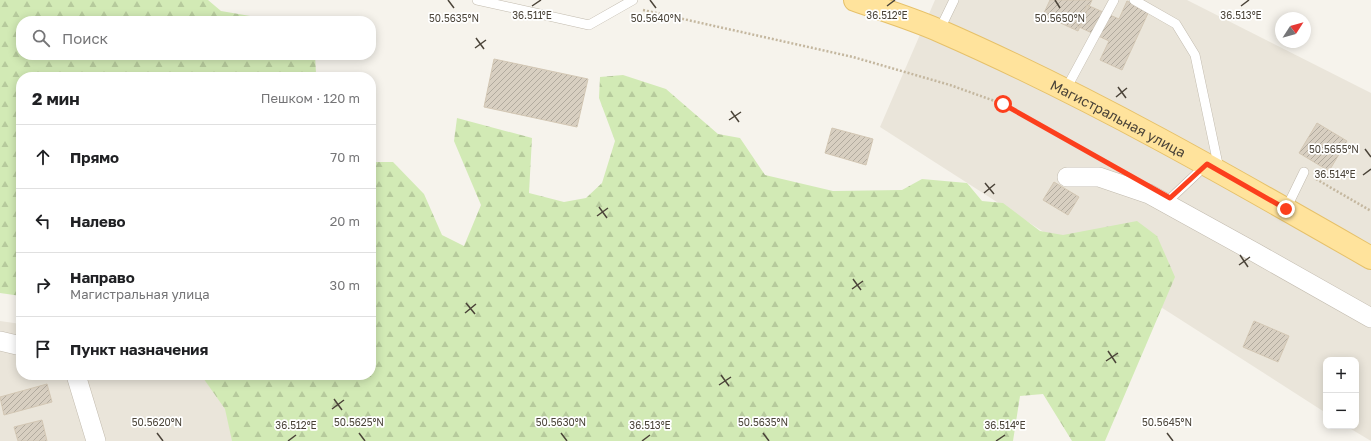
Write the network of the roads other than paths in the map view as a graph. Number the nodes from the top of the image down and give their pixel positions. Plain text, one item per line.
1 (477, 0) edge
2 (633, 0) edge
3 (855, 0) edge
4 (954, 0) edge
5 (1114, 0) edge
6 (1134, 0) edge
7 (939, 30) junction
8 (1066, 89) junction
9 (1213, 168) junction
10 (1304, 172) road end
11 (1067, 177) dead end
12 (1166, 204) junction
13 (1286, 209) junction
14 (1371, 258) edge
15 (1371, 318) edge
16 (0, 341) edge
17 (16, 345) edge
18 (78, 380) edge
19 (96, 441) edge

1 - 2 lane
3 - 7 main road, Магистральная улица
4 - 7 lane
5 - 8 lane
6 - 9 lane
7 - 8 main road, Магистральная улица
8 - 9 main road, Магистральная улица
9 - 12 lane
9 - 13 main road, Магистральная улица
10 - 13 lane
11 - 12 street
12 - 15 street
13 - 14 main road, Магистральная улица
16 - 17 street
18 - 19 street

